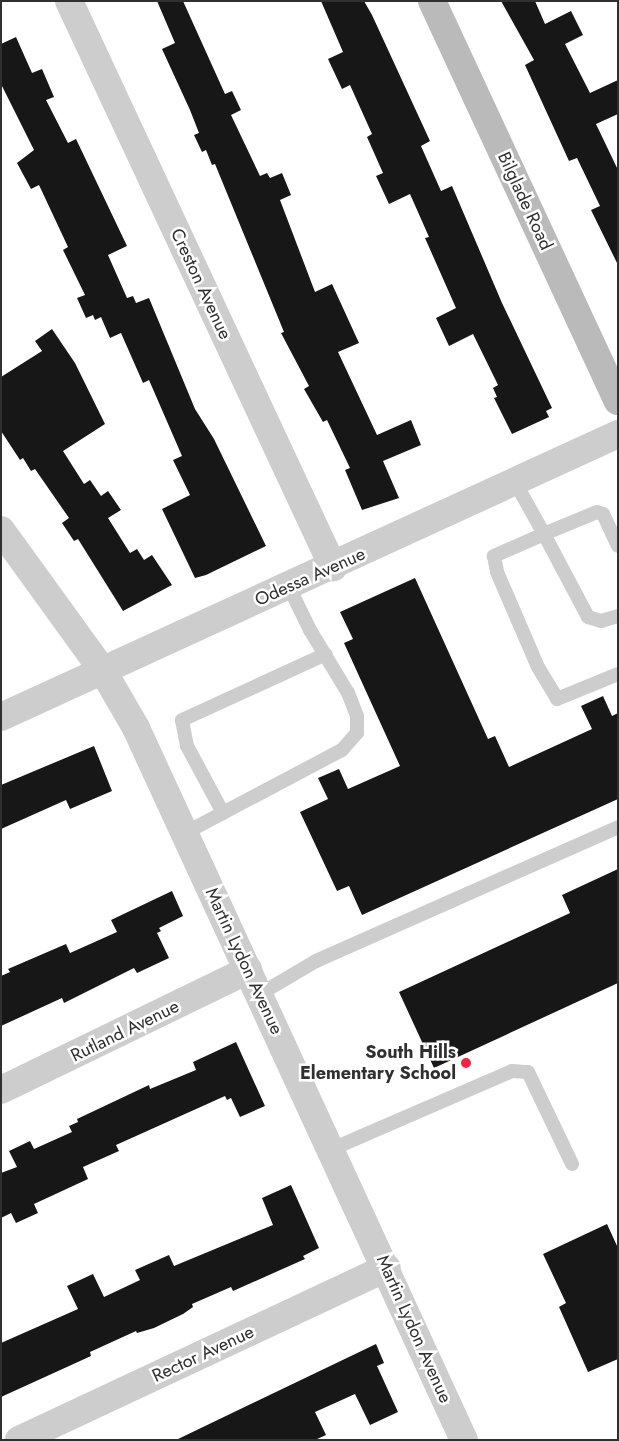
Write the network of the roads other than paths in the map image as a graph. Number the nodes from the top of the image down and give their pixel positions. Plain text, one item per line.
1 (70, 1) edge
2 (432, 1) edge
3 (618, 401) edge
4 (618, 434) edge
5 (515, 482) junction
6 (1, 530) edge
7 (544, 534) junction
8 (618, 546) edge
9 (333, 567) junction
10 (289, 587) junction
11 (618, 616) edge
12 (326, 654) junction
13 (103, 671) junction
14 (618, 674) edge
15 (1, 717) edge
16 (223, 812) junction
17 (618, 827) edge
18 (185, 833) junction
19 (254, 982) junction
20 (1, 1090) edge
21 (332, 1149) junction
22 (572, 1164) dead end
23 (387, 1268) junction
24 (19, 1440) edge
25 (464, 1440) edge

1 - 9 street, Creston Avenue
2 - 3 street, Bilglade Road
4 - 5 street, Odessa Avenue
5 - 7 lane
5 - 9 street, Odessa Avenue
6 - 13 street, Martin Lydon Avenue
7 - 8 lane
7 - 11 lane
7 - 14 lane
9 - 10 street, Odessa Avenue
10 - 12 lane
10 - 13 street, Odessa Avenue
12 - 16 lane
12 - 16 lane
13 - 15 street, Odessa Avenue
13 - 18 street, Martin Lydon Avenue
16 - 18 lane
17 - 19 lane
18 - 19 street, Martin Lydon Avenue
19 - 20 street, Rutland Avenue
19 - 21 street, Martin Lydon Avenue
21 - 22 lane
21 - 23 street, Martin Lydon Avenue
23 - 24 street, Rector Avenue
23 - 25 street, Martin Lydon Avenue

